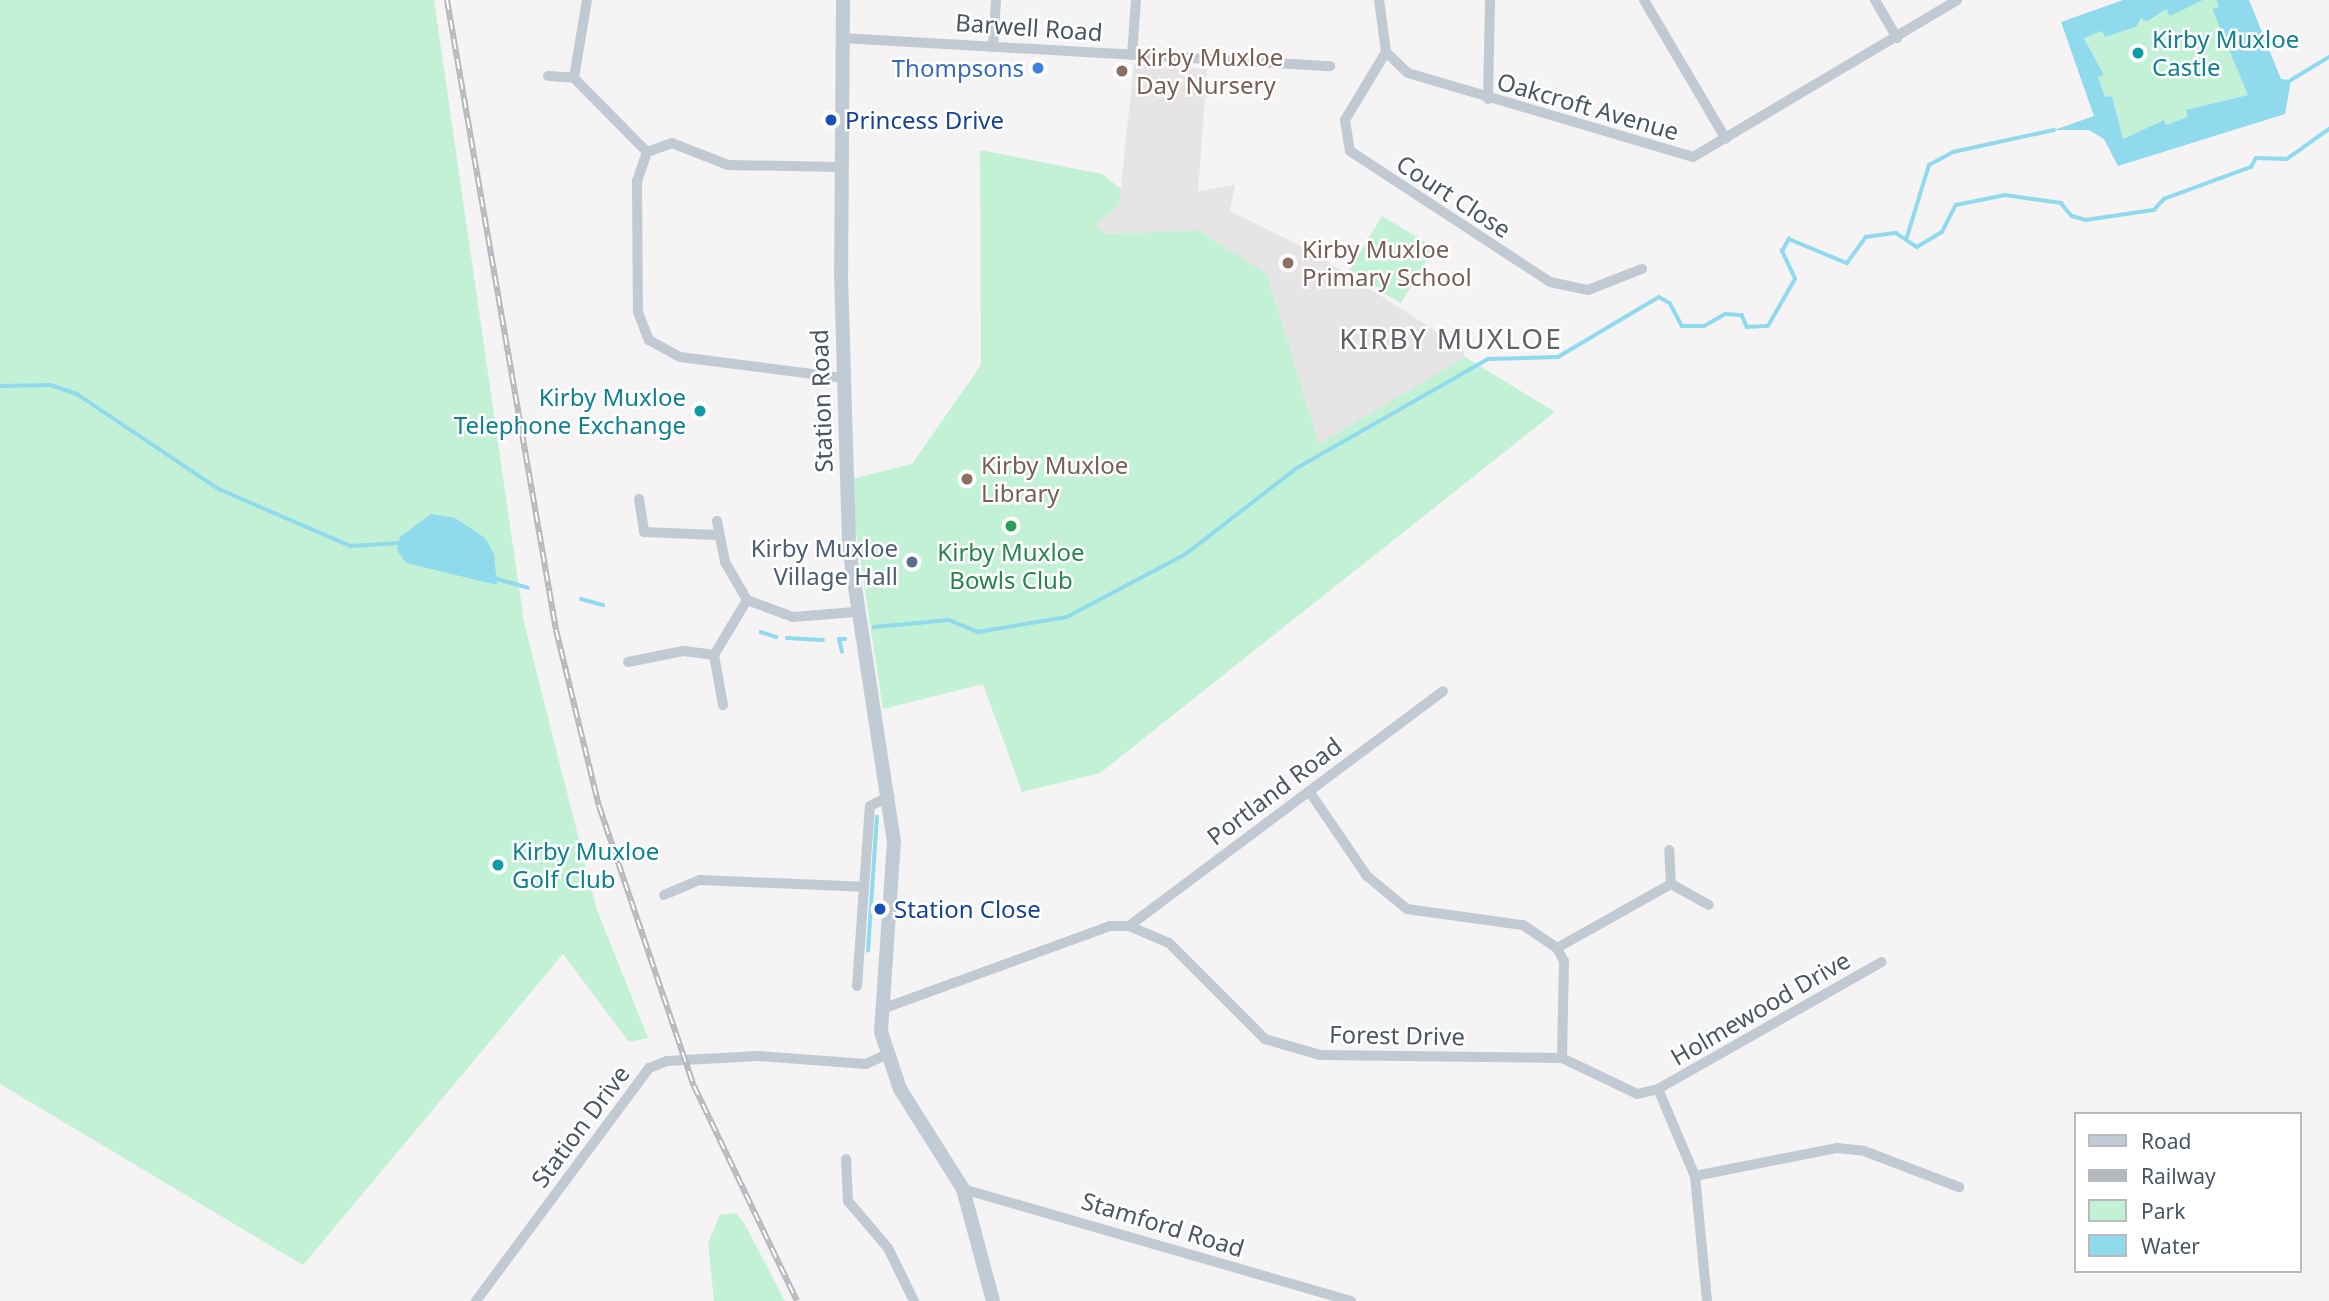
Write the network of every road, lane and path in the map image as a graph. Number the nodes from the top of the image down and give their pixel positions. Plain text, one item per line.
1 (587, 0) edge
2 (843, 0) edge
3 (996, 0) edge
4 (1136, 0) edge
5 (1379, 0) edge
6 (1490, 0) edge
7 (1644, 0) edge
8 (1875, 0) edge
9 (1957, 0) edge
10 (842, 38) junction
11 (1897, 38) junction
12 (993, 47) junction
13 (1386, 52) junction
14 (1132, 55) junction
15 (1330, 66) dead end
16 (548, 76) dead end
17 (574, 78) junction
18 (1488, 99) junction
19 (1726, 139) junction
20 (647, 152) junction
21 (841, 167) junction
22 (1642, 269) dead end
23 (843, 378) junction
24 (639, 499) dead end
25 (717, 521) dead end
26 (717, 536) junction
27 (747, 600) junction
28 (855, 612) junction
29 (714, 656) junction
30 (628, 662) dead end
31 (1443, 691) dead end
32 (723, 705) dead end
33 (1309, 791) junction
34 (890, 796) junction
35 (1669, 850) dead end
36 (1671, 884) junction
37 (864, 887) junction
38 (664, 895) dead end
39 (1709, 905) dead end
40 (1129, 926) junction
41 (1557, 948) junction
42 (1882, 962) dead end
43 (857, 986) dead end
44 (882, 1009) junction
45 (885, 1055) junction
46 (1562, 1058) junction
47 (1658, 1089) junction
48 (846, 1159) dead end
49 (1695, 1176) junction
50 (1959, 1187) dead end
51 (963, 1189) junction
52 (476, 1301) edge
53 (914, 1301) edge
54 (993, 1301) edge
55 (1351, 1301) edge
56 (1707, 1301) edge

1 - 17 street
2 - 10 street, Station Road
3 - 12 street
4 - 14 street
5 - 13 street
6 - 18 street
7 - 19 street
8 - 11 street
9 - 11 street, Oakcroft Avenue
10 - 12 street, Barwell Road
10 - 21 street, Station Road
11 - 19 street, Oakcroft Avenue
12 - 14 street, Barwell Road
13 - 18 street, Oakcroft Avenue
13 - 22 street, Court Close
14 - 15 street, Barwell Road
16 - 17 street
17 - 20 street
18 - 19 street, Oakcroft Avenue
20 - 21 street
20 - 23 street
21 - 23 street, Station Road
23 - 28 street, Station Road
24 - 26 street
25 - 26 street
26 - 27 street
27 - 28 street
27 - 29 street
28 - 34 street, Station Road
29 - 30 street
29 - 32 street
31 - 33 street, Portland Road
33 - 40 street, Portland Road
33 - 41 street
34 - 37 street
34 - 44 street, Station Road
35 - 36 street
36 - 39 street
36 - 41 street
37 - 38 street
37 - 43 street
40 - 44 street
40 - 46 street, Forest Drive
41 - 46 street
42 - 47 street, Holmewood Drive
44 - 45 street, Station Road
45 - 51 street, Station Road
45 - 52 street, Station Drive
46 - 47 street, Forest Drive
47 - 49 street
48 - 53 street
49 - 50 street
49 - 56 street
51 - 54 street, Station Road
51 - 55 street, Stamford Road

